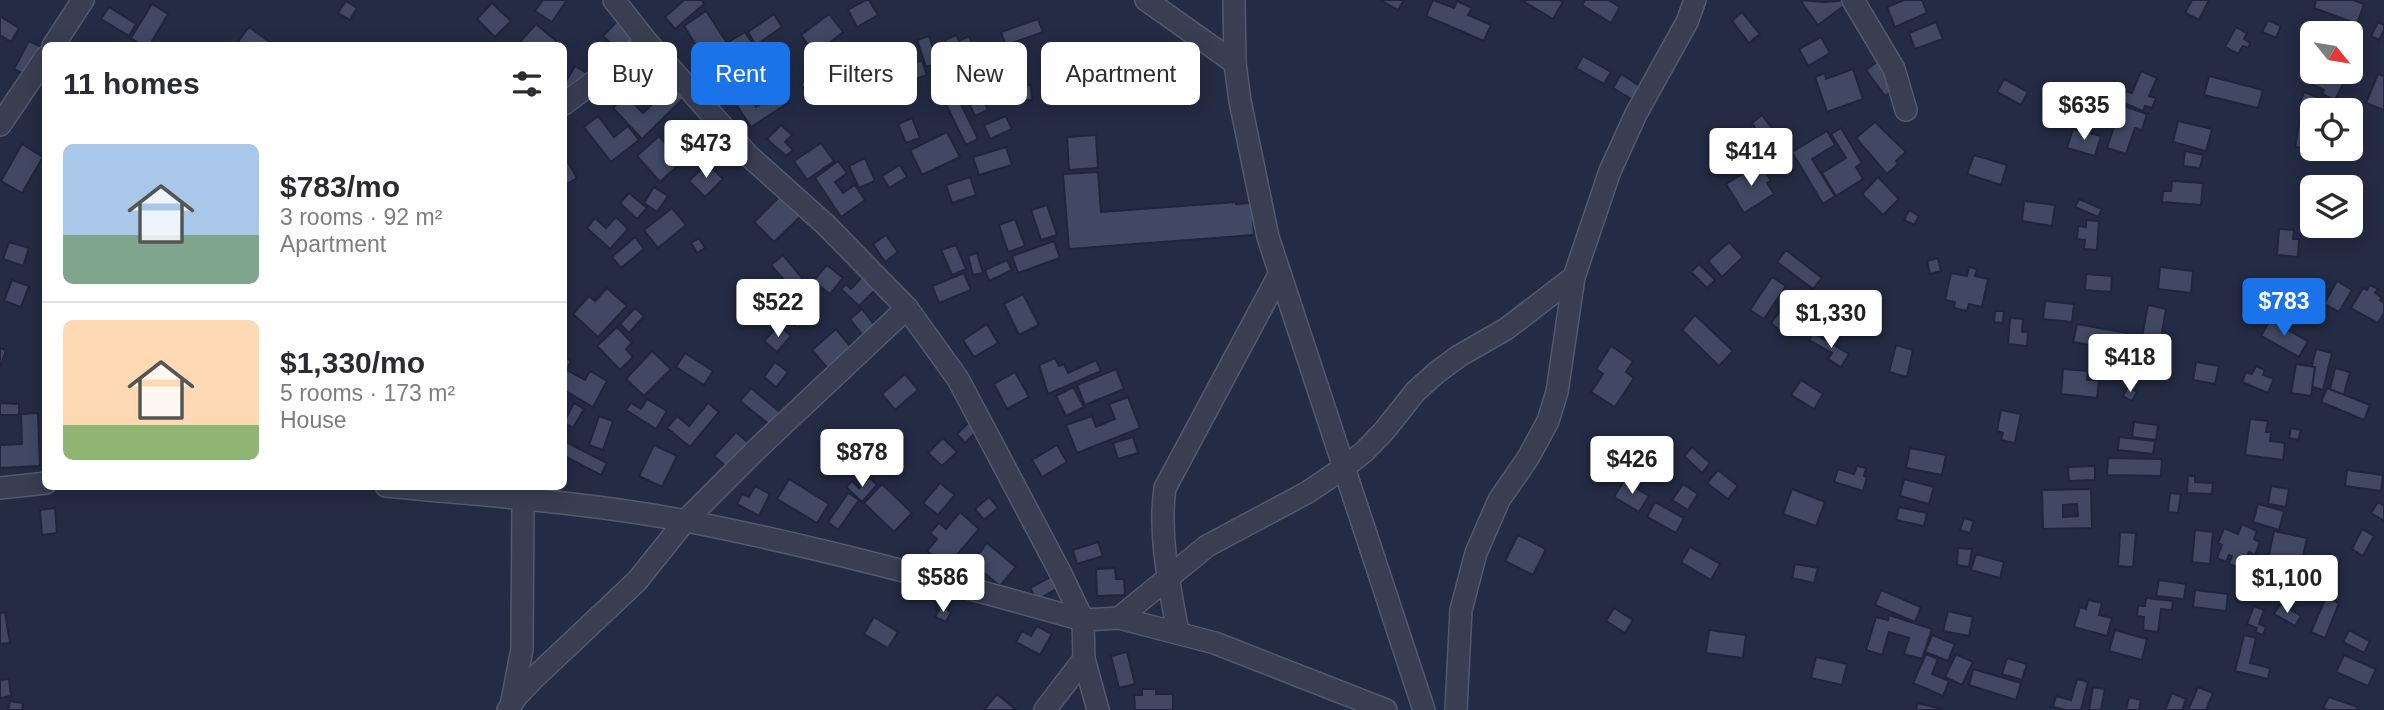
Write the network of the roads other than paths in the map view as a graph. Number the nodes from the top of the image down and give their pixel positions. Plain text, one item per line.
1 (83, 0) edge
2 (614, 0) edge
3 (1146, 0) edge
4 (1234, 0) edge
5 (1695, 0) edge
6 (1853, 0) edge
7 (56, 42) edge
8 (647, 42) edge
9 (42, 63) edge
10 (1235, 64) junction
11 (677, 76) edge
12 (588, 86) edge
13 (567, 102) edge
14 (1906, 110) dead end
15 (0, 125) edge
16 (1279, 275) junction
17 (1574, 277) junction
18 (907, 308) junction
19 (1345, 467) junction
20 (42, 483) edge
21 (0, 488) edge
22 (425, 490) edge
23 (523, 500) junction
24 (685, 521) junction
25 (1168, 578) junction
26 (1119, 618) junction
27 (1083, 620) junction
28 (1178, 633) junction
29 (1084, 659) junction
30 (510, 706) edge
31 (1045, 710) edge
32 (1098, 710) edge
33 (1386, 710) edge
34 (1424, 710) edge
35 (1456, 710) edge

1 - 7 street
2 - 8 street
3 - 10 street
4 - 10 street
5 - 17 street
6 - 14 street
9 - 15 street
10 - 16 street
11 - 18 street
12 - 13 street
16 - 19 street
16 - 25 street
17 - 19 street
17 - 35 street
18 - 24 street
18 - 27 street
19 - 25 street
19 - 34 street
20 - 21 street
22 - 23 street
23 - 24 street
23 - 30 street
24 - 27 street
24 - 30 street
25 - 26 street
25 - 28 street
26 - 27 street
26 - 28 street
27 - 29 street
28 - 33 street
29 - 31 street
29 - 32 street

